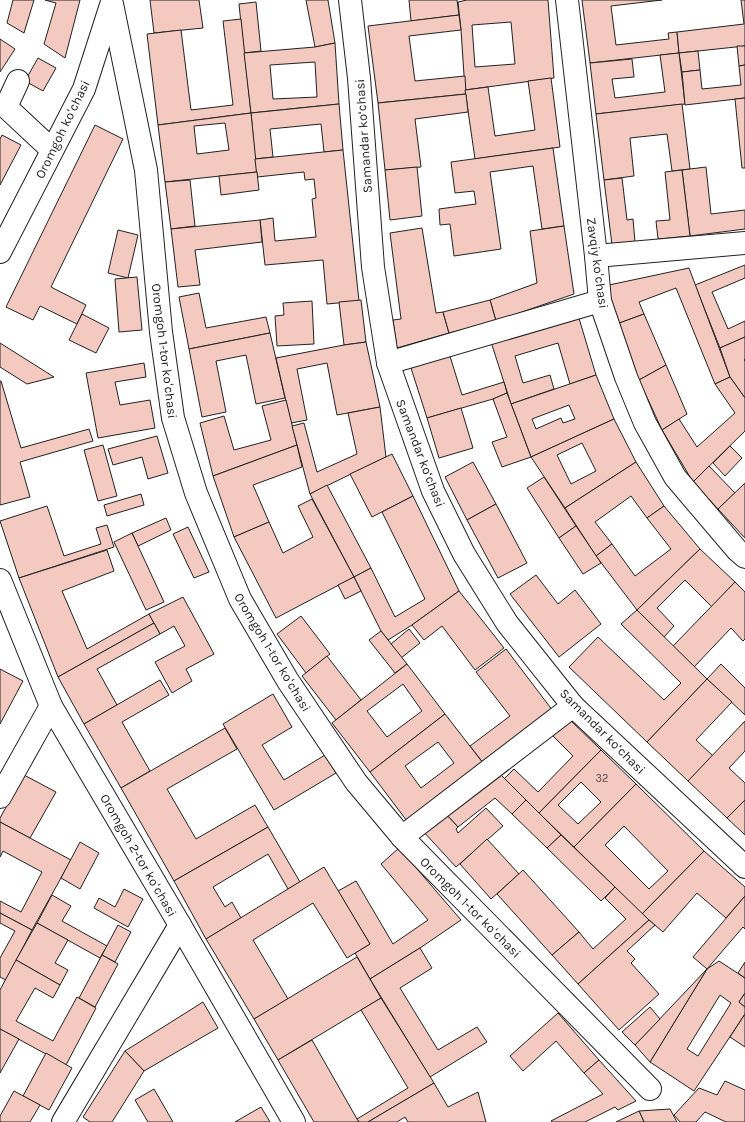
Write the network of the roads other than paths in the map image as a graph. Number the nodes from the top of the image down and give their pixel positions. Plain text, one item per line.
1 (350, 0) edge
2 (567, 0) edge
3 (112, 2) edge
4 (18, 81) dead end
5 (52, 150) junction
6 (745, 243) edge
7 (0, 252) edge
8 (596, 256) junction
9 (600, 301) junction
10 (388, 363) junction
11 (745, 557) edge
12 (0, 580) edge
13 (51, 706) junction
14 (573, 706) junction
15 (0, 797) edge
16 (402, 837) junction
17 (745, 867) edge
18 (180, 925) junction
19 (650, 1089) dead end
20 (63, 1122) edge
21 (294, 1122) edge

1 - 10 street, Samandar ko‘chasi
2 - 8 street, Zavqiy koʻchasi
3 - 5 street, Oromgoh koʻchasi
3 - 16 street, Oromgoh 1-tor koʻchasi
4 - 5 street
5 - 7 street, Oromgoh koʻchasi
6 - 8 street
8 - 9 street, Zavqiy koʻchasi
9 - 10 street
9 - 11 street, Zavqiy koʻchasi
10 - 14 street, Samandar ko‘chasi
12 - 13 street, Oromgoh 2-tor koʻchasi
13 - 15 street
13 - 18 street, Oromgoh 2-tor koʻchasi
14 - 16 street
14 - 17 street, Samandar ko‘chasi
16 - 19 street, Oromgoh 1-tor koʻchasi
18 - 20 street
18 - 21 street, Oromgoh 2-tor koʻchasi

